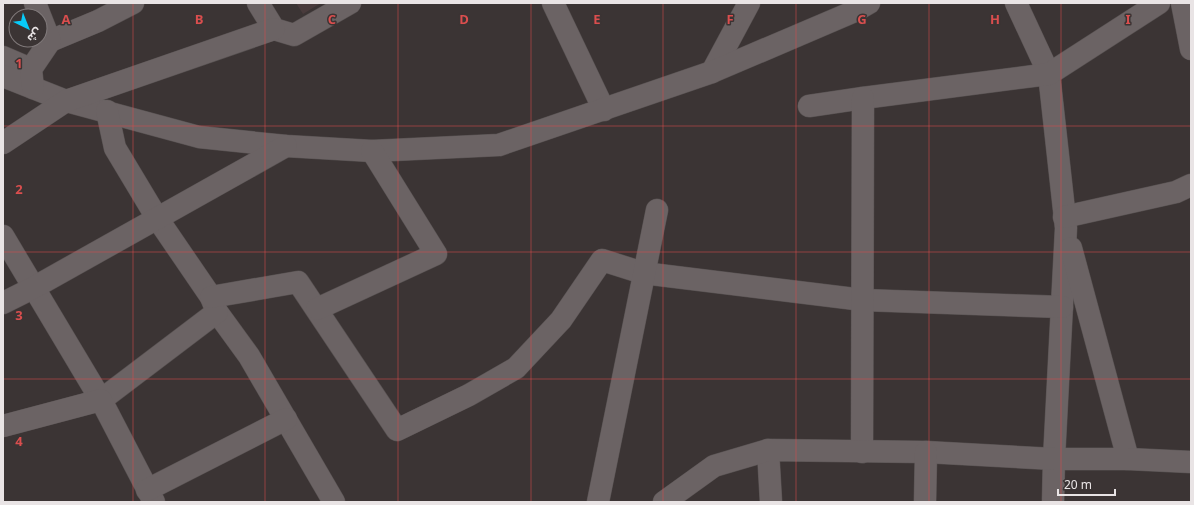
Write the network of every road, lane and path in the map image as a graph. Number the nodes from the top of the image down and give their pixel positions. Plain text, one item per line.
1 (35, 3) edge
2 (133, 3) edge
3 (258, 3) edge
4 (350, 3) edge
5 (553, 3) edge
6 (749, 3) edge
7 (868, 3) edge
8 (1016, 3) edge
9 (1159, 3) edge
10 (1182, 3) edge
11 (274, 30) junction
12 (50, 41) junction
13 (1191, 49) edge
14 (3, 57) edge
15 (712, 72) junction
16 (1049, 74) junction
17 (3, 76) edge
18 (32, 78) junction
19 (862, 98) junction
20 (66, 101) junction
21 (809, 106) dead end
22 (604, 110) junction
23 (107, 111) junction
24 (3, 143) edge
25 (286, 146) junction
26 (372, 152) junction
27 (1191, 186) edge
28 (656, 210) dead end
29 (157, 218) junction
30 (1065, 222) junction
31 (3, 236) edge
32 (643, 273) junction
33 (33, 288) junction
34 (863, 300) junction
35 (3, 303) edge
36 (214, 304) junction
37 (1062, 307) junction
38 (317, 310) junction
39 (101, 400) junction
40 (286, 418) junction
41 (3, 426) edge
42 (768, 450) junction
43 (862, 452) junction
44 (926, 452) junction
45 (1054, 459) junction
46 (1128, 459) junction
47 (1191, 462) edge
48 (151, 496) edge
49 (334, 502) edge
50 (598, 502) edge
51 (664, 502) edge
52 (771, 502) edge
53 (924, 502) edge
54 (1053, 502) edge

1 - 12 street
2 - 12 street
3 - 11 street
4 - 11 street
5 - 22 street
6 - 15 street
7 - 15 street
8 - 16 street
9 - 16 street
10 - 13 street
11 - 20 street
12 - 18 street
14 - 18 street
15 - 22 street
16 - 19 street
16 - 30 street
17 - 18 street
18 - 20 street
19 - 21 street
19 - 34 street
20 - 23 street
20 - 24 street
22 - 26 street
23 - 25 street
23 - 29 street
25 - 26 street
25 - 29 street
26 - 38 street
27 - 30 street
28 - 32 street
29 - 33 street
29 - 36 street
30 - 37 street
30 - 46 street
31 - 33 street
32 - 34 street
32 - 38 street
32 - 50 street
33 - 35 street
33 - 39 street
34 - 37 street
34 - 43 street
36 - 38 street
36 - 39 street
36 - 40 street
37 - 45 street
39 - 41 street
39 - 48 street
40 - 48 street
40 - 49 street
42 - 43 street
42 - 51 street
42 - 52 street
43 - 44 street
44 - 45 street
44 - 53 street
45 - 46 street
45 - 54 street
46 - 47 street

